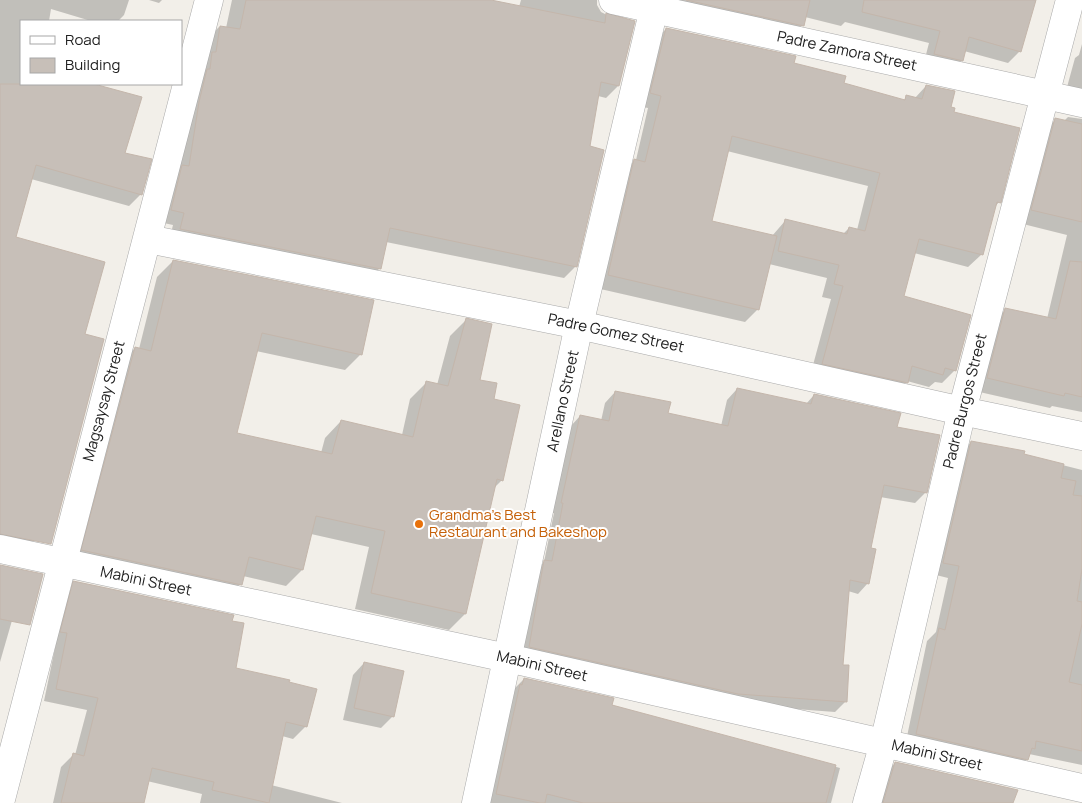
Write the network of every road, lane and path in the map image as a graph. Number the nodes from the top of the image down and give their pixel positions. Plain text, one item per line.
1 (209, 0) edge
2 (612, 0) edge
3 (1070, 0) edge
4 (655, 5) edge
5 (1045, 94) junction
6 (1082, 103) edge
7 (148, 239) junction
8 (579, 325) junction
9 (962, 411) junction
10 (1082, 436) edge
11 (0, 549) edge
12 (61, 563) junction
13 (507, 658) junction
14 (884, 743) junction
15 (1082, 788) edge
16 (0, 803) edge
17 (476, 803) edge
18 (867, 803) edge

1 - 7 street, Magsaysay Street
2 - 4 street, Padre Zamora Street
3 - 5 street, Padre Burgos Street
4 - 5 street, Padre Zamora Street
4 - 8 street, Arellano Street
5 - 6 street, Padre Zamora Street
5 - 9 street, Padre Burgos Street
7 - 8 street, Padre Gomez Street
7 - 12 street, Magsaysay Street
8 - 9 street, Padre Gomez Street
8 - 13 street, Arellano Street
9 - 10 street, Padre Gomez Street
9 - 14 street, Padre Burgos Street
11 - 12 street, Mabini Street
12 - 13 street, Mabini Street
12 - 16 street, Magsaysay Street
13 - 14 street, Mabini Street
13 - 17 street, Arellano Street
14 - 15 street, Mabini Street
14 - 18 street, Padre Burgos Street

